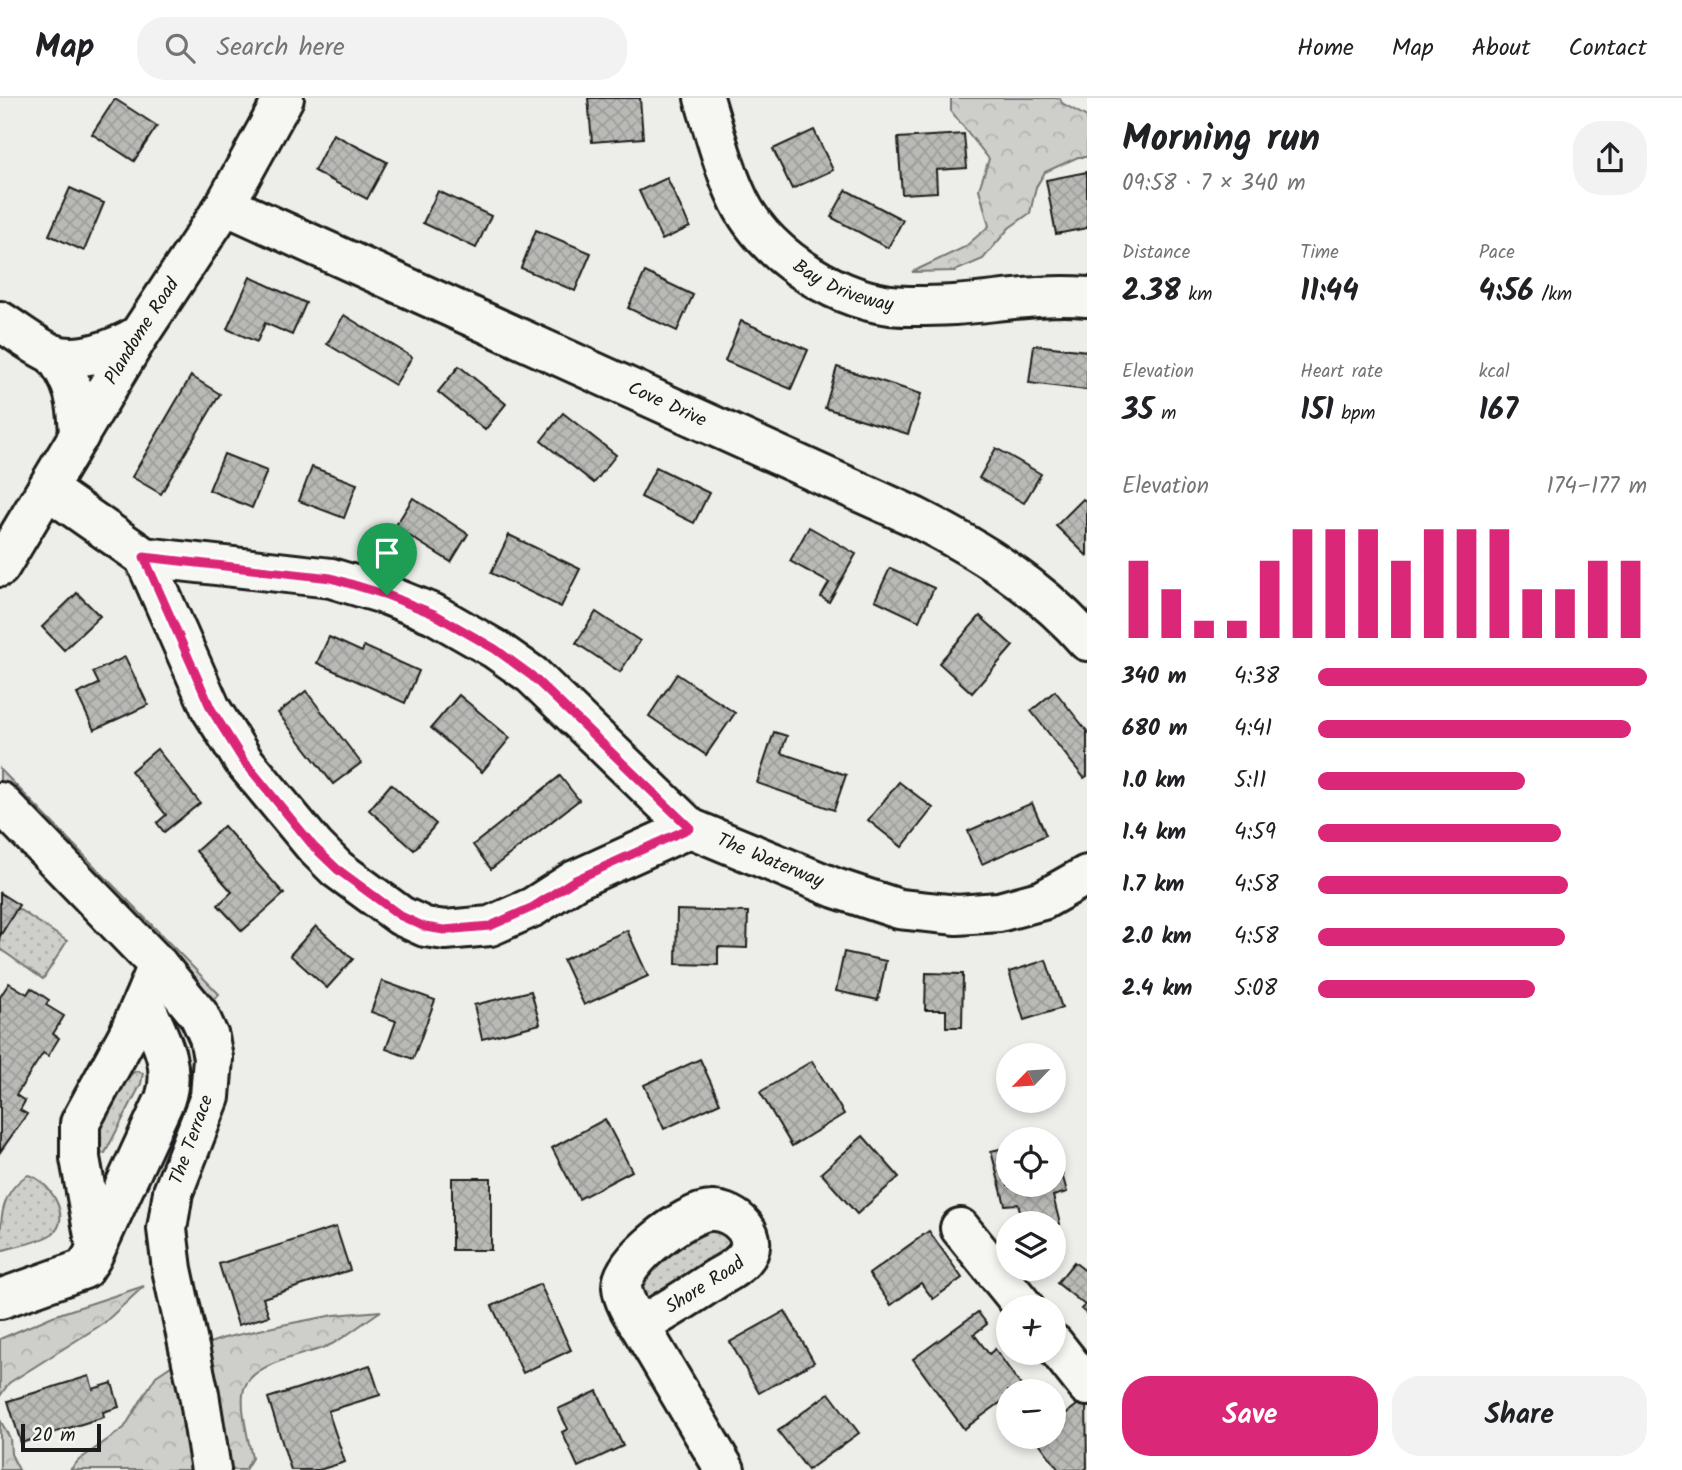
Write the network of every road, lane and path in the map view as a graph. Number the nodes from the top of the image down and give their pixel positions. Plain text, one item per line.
1 (284, 98) edge
2 (704, 98) edge
3 (225, 205) junction
4 (1087, 296) edge
5 (0, 321) edge
6 (139, 335) junction
7 (53, 354) junction
8 (79, 436) junction
9 (47, 489) junction
10 (144, 557) junction
11 (0, 567) edge
12 (1087, 641) edge
13 (0, 802) edge
14 (690, 828) junction
15 (1087, 875) edge
16 (158, 965) junction
17 (143, 1001) junction
18 (960, 1228) dead end
19 (96, 1247) junction
20 (1014, 1295) edge
21 (0, 1299) edge
22 (640, 1326) dead end
23 (1066, 1359) edge
24 (1087, 1386) edge
25 (211, 1470) edge
26 (725, 1470) edge

1 - 3 street, Plandome Road
2 - 4 street, Bay Driveway
3 - 6 street, Plandome Road
3 - 12 street, Cove Drive
5 - 7 street
6 - 7 street
6 - 8 street, Plandome Road
7 - 8 street
8 - 9 street, Plandome Road
9 - 10 street, The Waterway
9 - 11 street, Plandome Road
10 - 14 street, The Waterway
10 - 14 street
13 - 16 street, The Terrace
14 - 15 street, The Waterway
16 - 17 street
16 - 25 street, The Terrace
17 - 19 street
17 - 19 street
18 - 20 street
19 - 21 street
22 - 26 street
23 - 24 street

